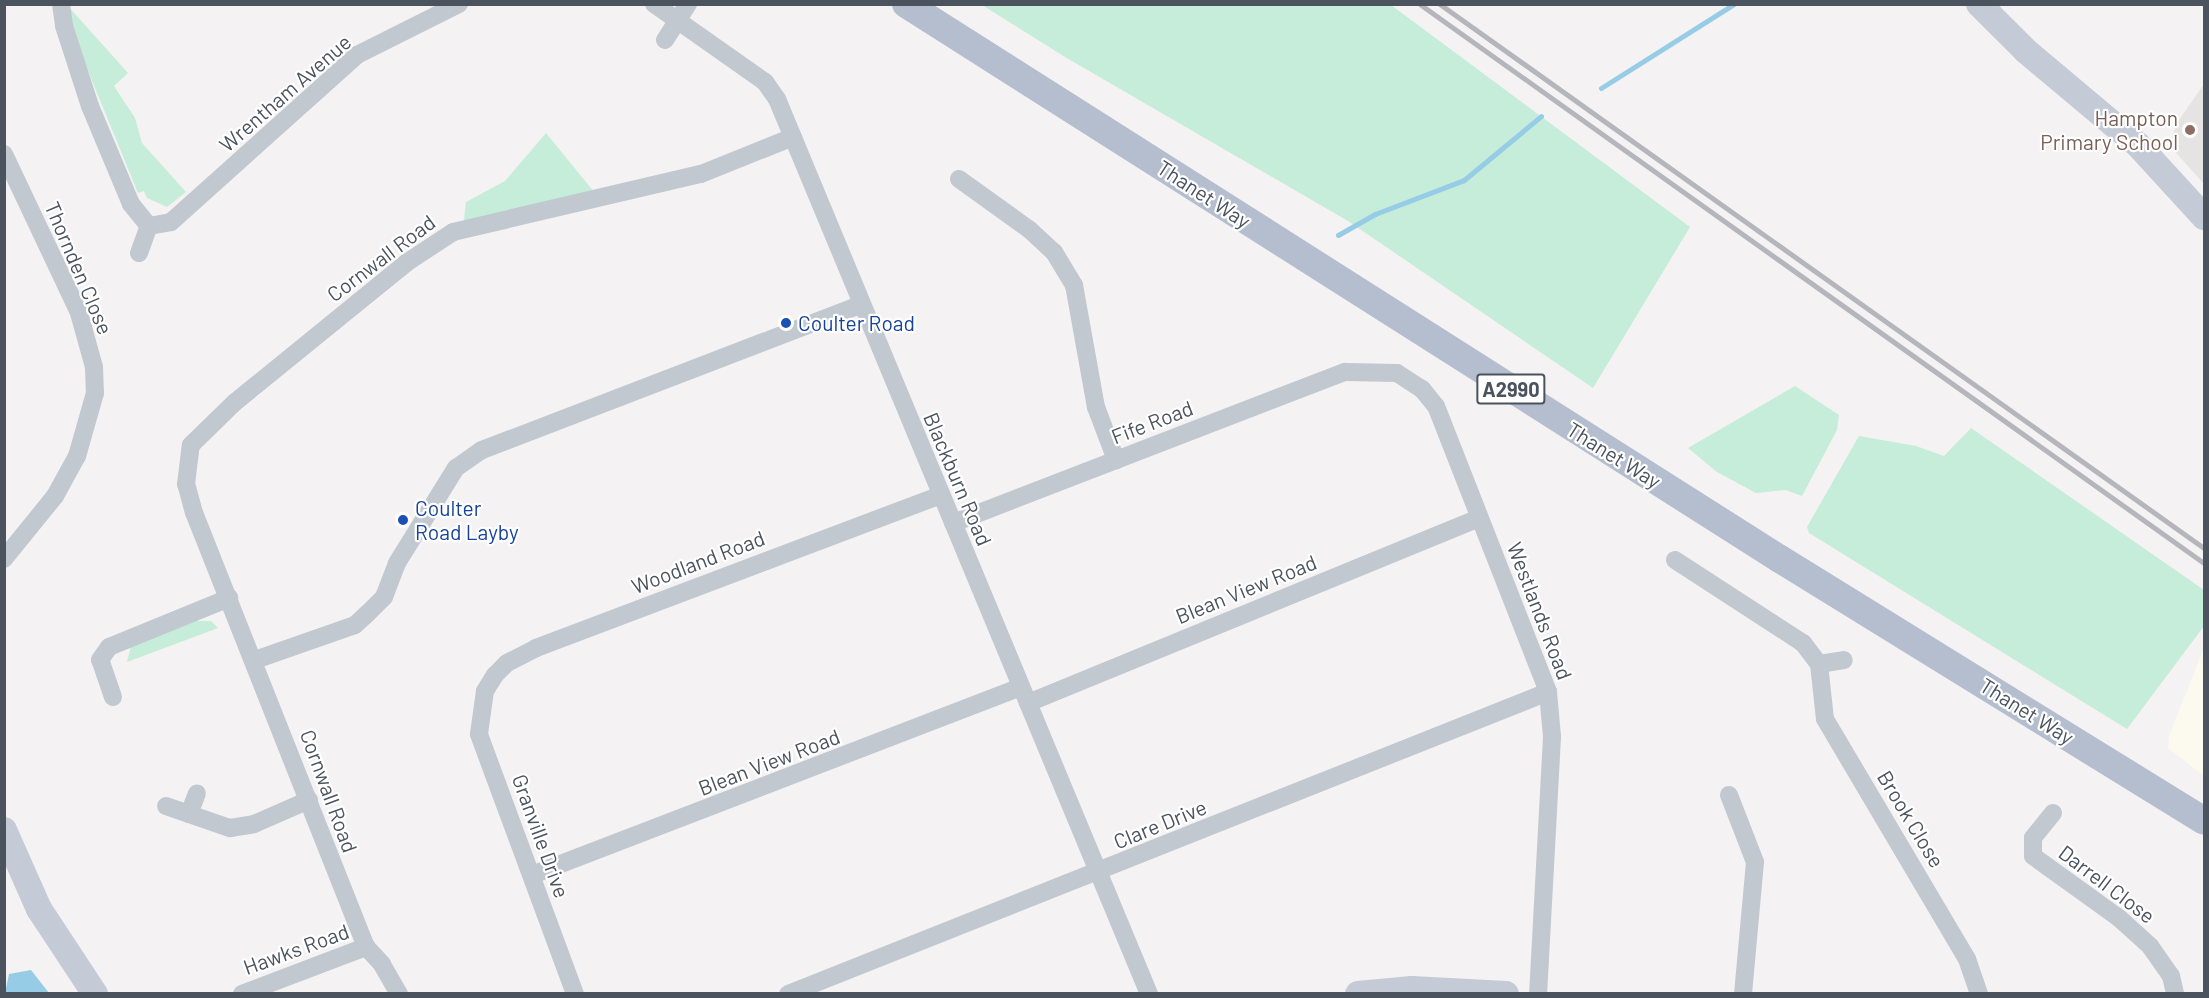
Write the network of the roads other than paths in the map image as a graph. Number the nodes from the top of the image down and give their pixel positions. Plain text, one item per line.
1 (61, 4) edge
2 (459, 4) edge
3 (654, 4) edge
4 (688, 4) edge
5 (906, 4) edge
6 (1979, 4) edge
7 (677, 21) junction
8 (665, 40) dead end
9 (793, 137) junction
10 (4, 154) edge
11 (965, 192) dead end
12 (2205, 217) edge
13 (149, 226) junction
14 (139, 253) dead end
15 (861, 305) junction
16 (1369, 370) joint
17 (1116, 460) junction
18 (940, 495) junction
19 (1480, 518) junction
20 (953, 523) junction
21 (1676, 557) dead end
22 (4, 559) edge
23 (229, 598) junction
24 (255, 660) junction
25 (1844, 660) dead end
26 (1819, 664) junction
27 (485, 691) joint
28 (1548, 692) junction
29 (1024, 695) junction
30 (113, 697) dead end
31 (197, 794) dead end
32 (1729, 795) dead end
33 (309, 800) junction
34 (166, 806) dead end
35 (2053, 813) dead end
36 (189, 814) junction
37 (2205, 821) edge
38 (4, 830) edge
39 (1098, 873) junction
40 (532, 875) junction
41 (366, 947) junction
42 (95, 993) edge
43 (242, 993) edge
44 (399, 993) edge
45 (575, 993) edge
46 (788, 993) edge
47 (1149, 993) edge
48 (1358, 993) edge
49 (1506, 993) edge
50 (1538, 993) edge
51 (1743, 993) edge
52 (1979, 993) edge
53 (2175, 993) edge

1 - 13 street
2 - 13 street, Wrentham Avenue
3 - 7 street, Blackburn Road
4 - 7 street
5 - 37 main road, Thanet Way / A2990
6 - 12 street
7 - 8 street
7 - 9 street, Blackburn Road
9 - 15 street, Blackburn Road
9 - 23 street, Cornwall Road
10 - 22 street, Thornden Close
11 - 17 street
13 - 14 street
15 - 18 street, Blackburn Road
15 - 24 street
16 - 17 street, Fife Road
16 - 19 street, Westlands Road
17 - 20 street, Fife Road
18 - 20 street, Blackburn Road
18 - 27 street, Woodland Road
19 - 28 street, Westlands Road
19 - 29 street, Blean View Road
20 - 29 street, Blackburn Road
21 - 26 street
23 - 24 street, Cornwall Road
23 - 30 street
24 - 33 street, Cornwall Road
25 - 26 street
26 - 52 street, Brook Close
27 - 40 street, Granville Drive
28 - 39 street, Clare Drive
28 - 50 street, Westlands Road
29 - 39 street, Blackburn Road
29 - 40 street, Blean View Road
31 - 36 street
32 - 51 street
33 - 36 street
33 - 41 street, Cornwall Road
34 - 36 street
35 - 53 street, Darrell Close
38 - 42 street
39 - 46 street, Clare Drive
39 - 47 street, Blackburn Road
40 - 45 street, Granville Drive
41 - 43 street, Hawks Road
41 - 44 street, Cornwall Road
48 - 49 street

